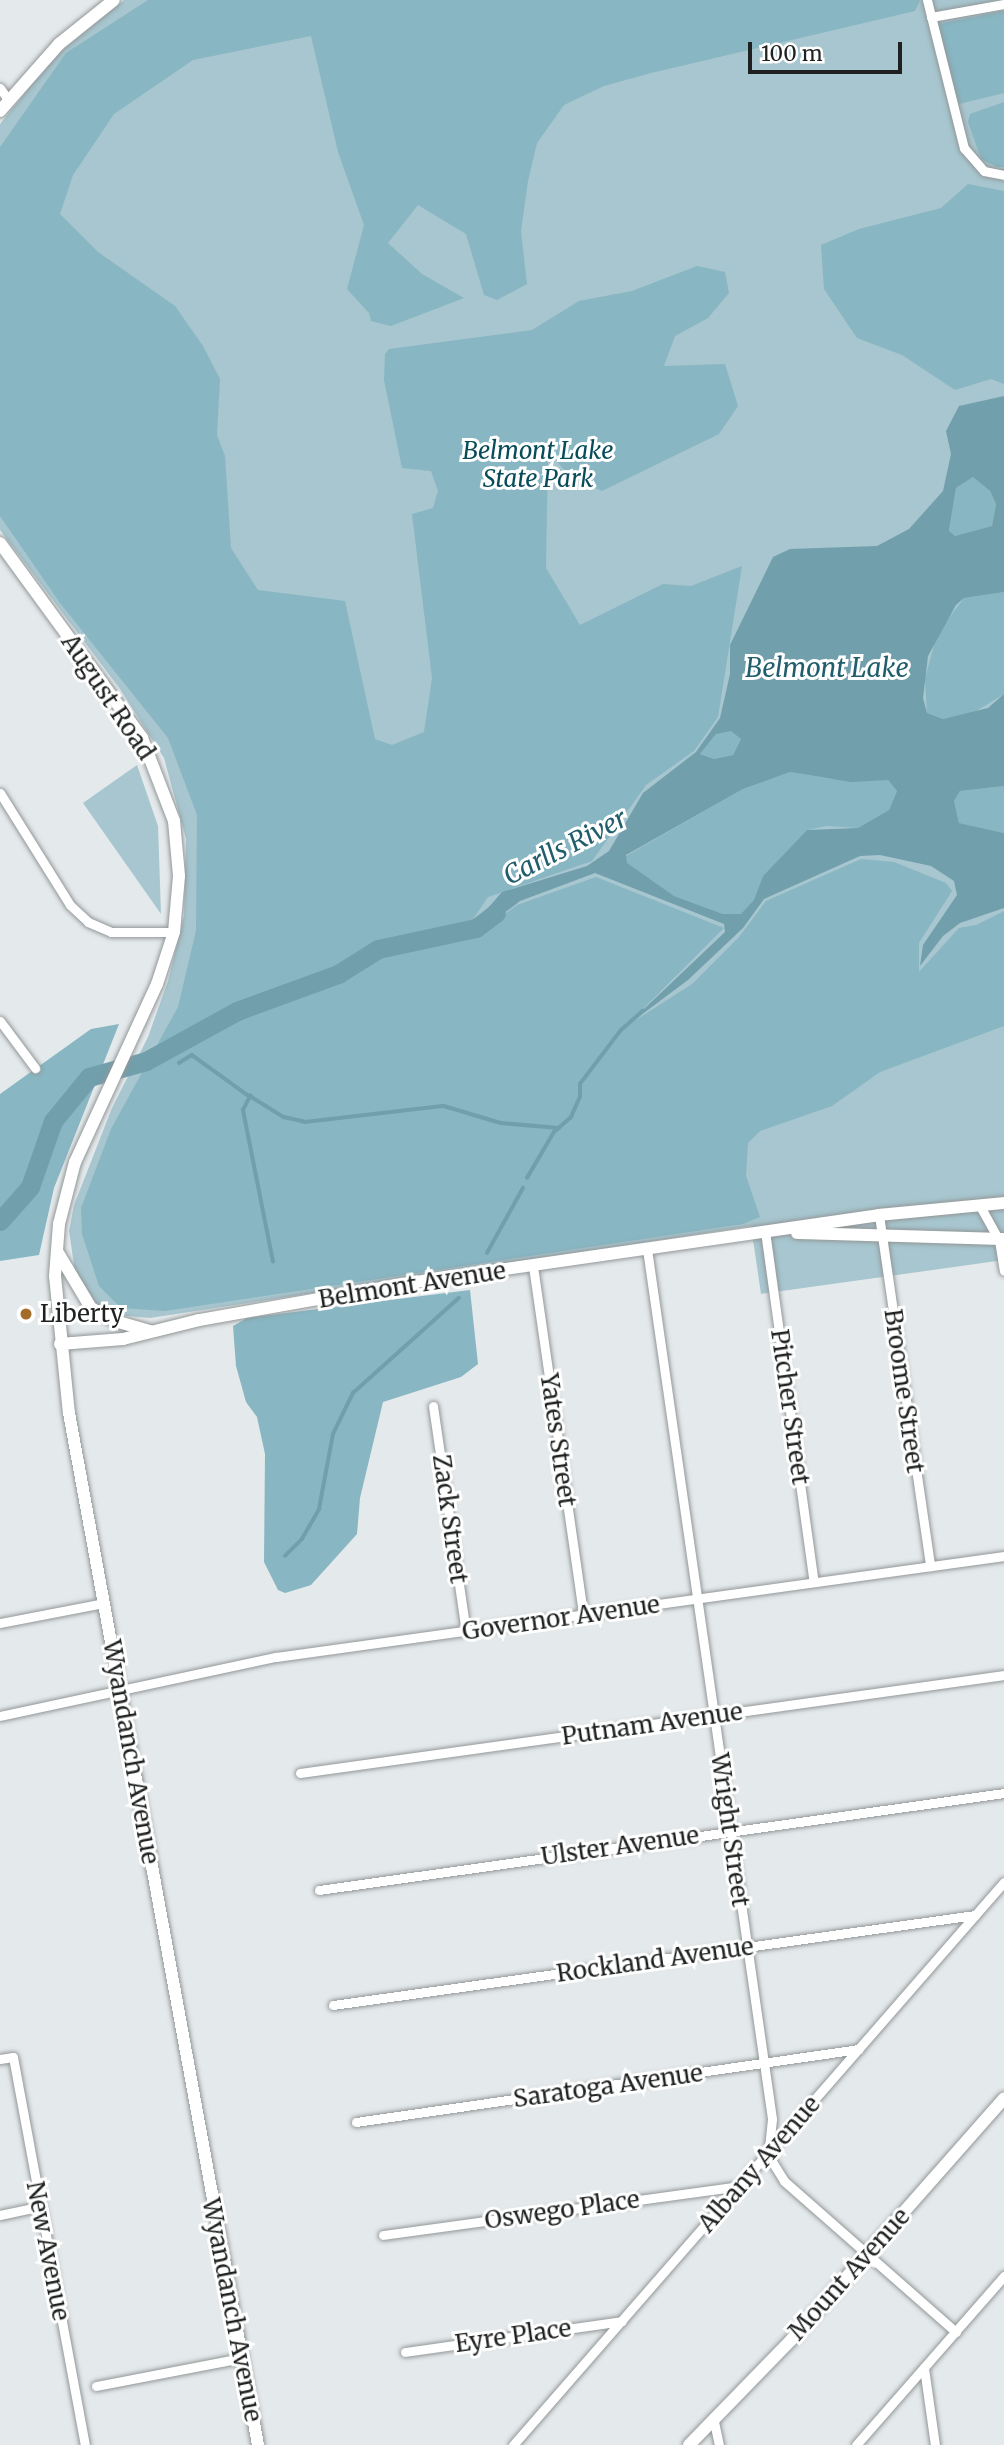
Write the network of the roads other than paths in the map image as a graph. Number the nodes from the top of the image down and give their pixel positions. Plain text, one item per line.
1 (114, 0) edge
2 (927, 0) edge
3 (1004, 5) edge
4 (931, 17) junction
5 (4, 93) edge
6 (0, 111) edge
7 (1004, 175) edge
8 (0, 543) edge
9 (0, 793) edge
10 (174, 932) junction
11 (0, 1021) edge
12 (120, 1066) joint
13 (35, 1068) dead end
14 (1004, 1203) edge
15 (980, 1206) junction
16 (879, 1215) junction
17 (765, 1231) junction
18 (882, 1236) junction
19 (1002, 1240) edge
20 (647, 1249) junction
21 (57, 1251) junction
22 (533, 1266) junction
23 (1004, 1271) edge
24 (155, 1332) junction
25 (60, 1344) junction
26 (433, 1406) dead end
27 (1004, 1556) edge
28 (930, 1566) junction
29 (814, 1583) junction
30 (698, 1599) junction
31 (104, 1602) junction
32 (583, 1614) junction
33 (0, 1623) edge
34 (466, 1631) junction
35 (1004, 1675) edge
36 (120, 1693) junction
37 (714, 1715) junction
38 (0, 1716) edge
39 (300, 1773) dead end
40 (1004, 1793) edge
41 (729, 1831) junction
42 (1004, 1882) edge
43 (319, 1890) dead end
44 (975, 1915) junction
45 (746, 1947) junction
46 (333, 2005) dead end
47 (859, 2049) junction
48 (0, 2059) edge
49 (762, 2064) junction
50 (1004, 2098) edge
51 (356, 2122) dead end
52 (768, 2155) junction
53 (740, 2186) junction
54 (39, 2207) junction
55 (0, 2215) edge
56 (383, 2235) dead end
57 (868, 2253) junction
58 (1004, 2276) edge
59 (622, 2321) junction
60 (956, 2332) junction
61 (405, 2352) dead end
62 (242, 2358) junction
63 (924, 2368) junction
64 (96, 2386) dead end
65 (713, 2417) junction
66 (85, 2445) edge
67 (258, 2445) edge
68 (513, 2445) edge
69 (689, 2445) edge
70 (719, 2445) edge
71 (856, 2445) edge
72 (935, 2445) edge

1 - 5 street
2 - 4 street
3 - 4 street
4 - 7 street
5 - 6 street
8 - 10 street, August Road
9 - 10 street
10 - 12 street, August Road
11 - 13 street
12 - 21 street, Wyandanch Avenue
14 - 15 street, Belmont Avenue
15 - 16 street, Belmont Avenue
15 - 19 street
16 - 17 street, Belmont Avenue
16 - 18 street, Broome Street
17 - 18 street, Belmont Avenue
17 - 20 street, Belmont Avenue
17 - 29 street, Pitcher Street
18 - 19 street, Belmont Avenue
18 - 28 street, Broome Street
19 - 23 street
20 - 22 street, Belmont Avenue
20 - 30 street, Wright Street
21 - 24 street
21 - 25 street, Wyandanch Avenue
22 - 24 street, Belmont Avenue
22 - 32 street, Yates Street
24 - 25 street, Belmont Avenue
25 - 31 street, Wyandanch Avenue
26 - 34 street, Zack Street
27 - 28 street, Governor Avenue
28 - 29 street, Governor Avenue
29 - 30 street, Governor Avenue
30 - 32 street, Governor Avenue
30 - 37 street, Wright Street
31 - 33 street
31 - 36 street, Wyandanch Avenue
32 - 34 street, Governor Avenue
34 - 36 street, Governor Avenue
35 - 37 street, Putnam Avenue
36 - 38 street, Governor Avenue
36 - 62 street, Wyandanch Avenue
37 - 39 street, Putnam Avenue
37 - 41 street, Wright Street
40 - 41 street, Ulster Avenue
41 - 43 street, Ulster Avenue
41 - 45 street, Wright Street
42 - 44 street, Albany Avenue
44 - 45 street, Rockland Avenue
44 - 47 street, Albany Avenue
45 - 46 street, Rockland Avenue
45 - 49 street, Wright Street
47 - 49 street, Saratoga Avenue
47 - 52 street, Albany Avenue
48 - 54 street, New Avenue
49 - 51 street, Saratoga Avenue
49 - 52 street, Wright Street
50 - 57 street, Mount Avenue
52 - 53 street, Albany Avenue
52 - 57 street
53 - 56 street, Oswego Place
53 - 59 street, Albany Avenue
54 - 55 street
54 - 66 street, New Avenue
57 - 60 street
57 - 65 street, Mount Avenue
58 - 60 street
59 - 61 street, Eyre Place
59 - 68 street, Albany Avenue
60 - 63 street
62 - 64 street
62 - 67 street, Wyandanch Avenue
63 - 71 street
63 - 72 street
65 - 69 street, Mount Avenue
65 - 70 street

